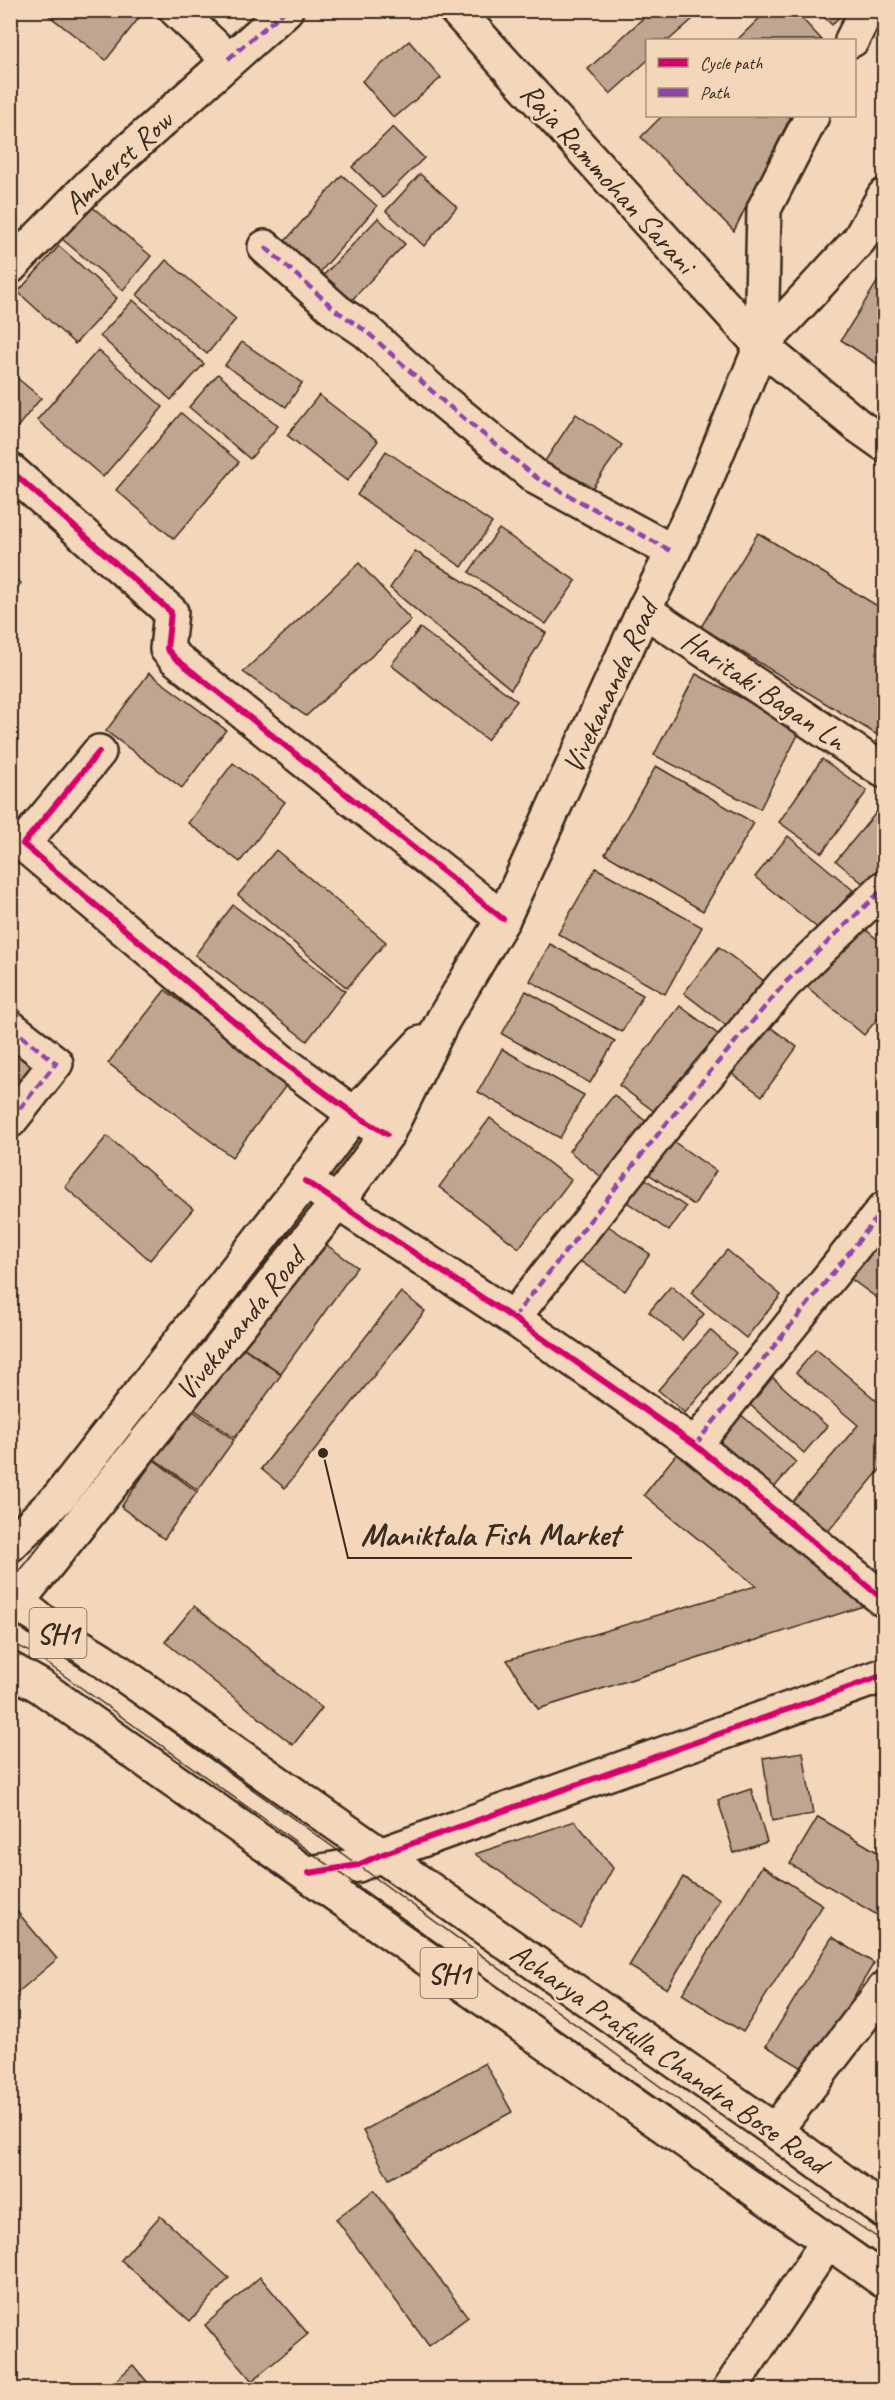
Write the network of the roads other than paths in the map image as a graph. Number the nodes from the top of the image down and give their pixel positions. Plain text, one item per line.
1 (176, 10) edge
2 (286, 10) edge
3 (456, 10) edge
4 (867, 10) edge
5 (852, 39) edge
6 (228, 59) junction
7 (811, 117) edge
8 (885, 196) edge
9 (265, 247) dead end
10 (11, 265) edge
11 (761, 346) junction
12 (885, 444) edge
13 (10, 470) edge
14 (673, 552) junction
15 (644, 610) junction
16 (99, 752) dead end
17 (885, 771) edge
18 (885, 888) edge
19 (503, 919) junction
20 (443, 1020) junction
21 (10, 1026) edge
22 (354, 1114) junction
23 (10, 1121) edge
24 (387, 1134) junction
25 (305, 1181) junction
26 (336, 1203) junction
27 (885, 1209) edge
28 (513, 1318) junction
29 (695, 1445) junction
30 (10, 1545) edge
31 (885, 1600) edge
32 (14, 1603) edge
33 (10, 1669) edge
34 (885, 1675) edge
35 (380, 1855) junction
36 (309, 1874) junction
37 (885, 1989) edge
38 (775, 2131) junction
39 (885, 2211) edge
40 (828, 2241) junction
41 (885, 2281) edge
42 (729, 2390) edge

1 - 6 main road
2 - 6 main road, Amherst Row
3 - 11 main road, Raja Rammohan Sarani
4 - 5 main road
6 - 10 main road, Amherst Row
7 - 11 main road, Vivekananda Road
8 - 11 main road, Vivekananda Road
9 - 14 main road
11 - 12 main road, Raja Rammohan Sarani
11 - 14 main road, Vivekananda Road
13 - 19 main road
14 - 15 main road, Vivekananda Road
15 - 17 main road, Haritaki Bagan Ln
15 - 19 main road, Vivekananda Road
16 - 22 main road
18 - 28 main road
19 - 20 main road, Vivekananda Road
20 - 22 main road, Vivekananda Road
20 - 24 main road, Vivekananda Road
21 - 23 main road
22 - 24 main road
22 - 25 main road, Vivekananda Road
24 - 26 main road, Vivekananda Road
25 - 26 main road
25 - 30 main road, Vivekananda Road
26 - 28 main road
26 - 32 main road, Vivekananda Road
27 - 29 main road
28 - 29 main road
29 - 31 main road
32 - 35 main road, Acharya Prafulla Chandra Bose Road / SH1
33 - 36 main road, Acharya Prafulla Chandra Bose Road / SH1
34 - 35 main road
35 - 36 main road
35 - 38 main road, Acharya Prafulla Chandra Bose Road / SH1
36 - 40 main road, Acharya Prafulla Chandra Bose Road / SH1
37 - 38 main road
38 - 39 main road, Acharya Prafulla Chandra Bose Road / SH1
40 - 41 main road, Acharya Prafulla Chandra Bose Road / SH1
40 - 42 main road

